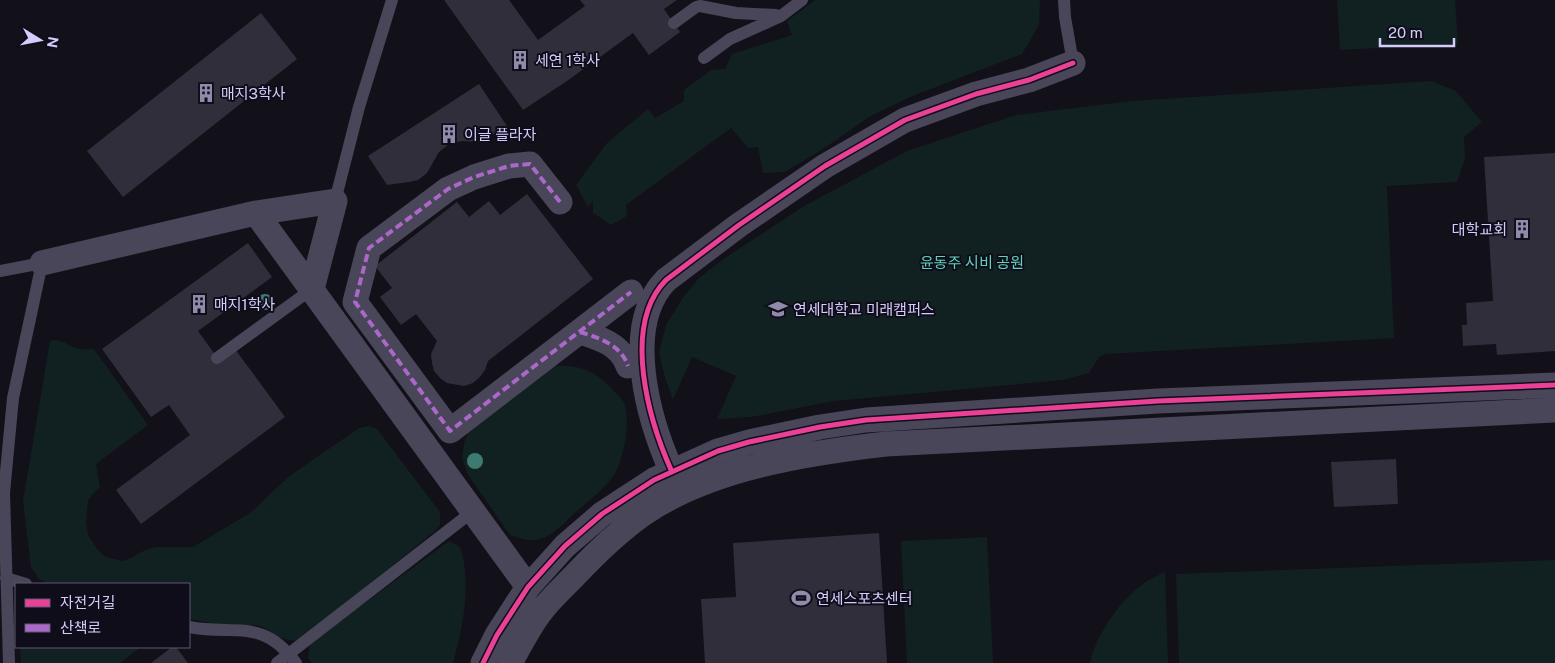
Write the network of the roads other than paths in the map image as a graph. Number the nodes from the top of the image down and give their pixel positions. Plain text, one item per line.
1 (392, 0) edge
2 (802, 0) edge
3 (1064, 0) edge
4 (781, 16) junction
5 (674, 23) dead end
6 (704, 58) dead end
7 (1073, 63) joint
8 (335, 201) junction
9 (560, 202) dead end
10 (256, 213) junction
11 (42, 263) junction
12 (0, 271) edge
13 (312, 289) junction
14 (631, 292) dead end
15 (580, 332) junction
16 (217, 358) dead end
17 (628, 366) dead end
18 (1555, 385) edge
19 (0, 396) edge
20 (13, 398) junction
21 (1555, 410) edge
22 (672, 472) junction
23 (472, 512) junction
24 (6, 578) junction
25 (23, 583) edge
26 (528, 586) junction
27 (190, 627) edge
28 (293, 659) edge
29 (8, 663) edge
30 (277, 663) edge
31 (483, 663) edge
32 (510, 663) edge

1 - 8 lane
2 - 4 lane
3 - 7 lane
4 - 5 lane
4 - 6 lane
7 - 22 street
8 - 10 street
8 - 13 street
9 - 15 street
10 - 11 street
10 - 13 street
11 - 12 lane
11 - 20 lane
13 - 16 lane
13 - 23 street
14 - 15 street
15 - 17 street
18 - 22 street
19 - 20 lane
20 - 24 lane
21 - 32 street
22 - 26 street
23 - 26 street
23 - 28 lane
24 - 25 lane
24 - 29 lane
26 - 31 street
27 - 28 lane
28 - 30 lane

